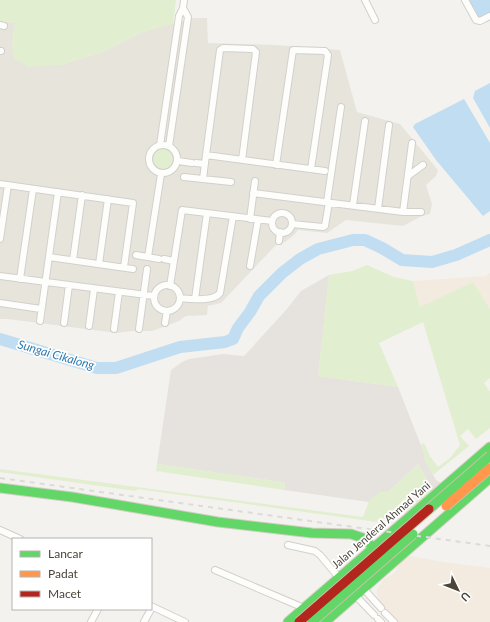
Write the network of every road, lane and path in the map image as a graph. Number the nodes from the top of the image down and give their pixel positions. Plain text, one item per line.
1 (184, 0) edge
2 (365, 0) edge
3 (465, 0) edge
4 (184, 8) junction
5 (490, 16) edge
6 (375, 20) dead end
7 (341, 107) dead end
8 (364, 121) dead end
9 (389, 125) dead end
10 (412, 143) dead end
11 (160, 145) junction
12 (169, 146) junction
13 (206, 155) junction
14 (242, 160) junction
15 (178, 161) junction
16 (205, 164) junction
17 (276, 165) junction
18 (423, 165) dead end
19 (311, 170) junction
20 (325, 172) dead end
21 (161, 174) junction
22 (408, 176) junction
23 (184, 177) dead end
24 (202, 179) junction
25 (255, 181) dead end
26 (232, 182) dead end
27 (0, 184) edge
28 (8, 185) junction
29 (406, 185) junction
30 (413, 186) dead end
31 (33, 189) junction
32 (58, 192) junction
33 (253, 193) junction
34 (82, 196) junction
35 (108, 199) junction
36 (328, 202) junction
37 (353, 205) junction
38 (378, 209) junction
39 (403, 212) junction
40 (421, 212) dead end
41 (207, 213) junction
42 (233, 216) junction
43 (250, 218) junction
44 (258, 220) junction
45 (272, 222) junction
46 (292, 224) junction
47 (280, 232) junction
48 (0, 239) edge
49 (279, 241) dead end
50 (131, 255) junction
51 (49, 257) junction
52 (148, 257) junction
53 (74, 260) junction
54 (174, 261) junction
55 (99, 264) junction
56 (250, 266) dead end
57 (124, 267) junction
58 (133, 268) dead end
59 (147, 269) dead end
60 (0, 276) edge
61 (20, 279) junction
62 (45, 282) junction
63 (69, 285) junction
64 (170, 286) junction
65 (94, 289) junction
66 (119, 292) junction
67 (144, 295) junction
68 (154, 296) junction
69 (180, 298) junction
70 (195, 299) junction
71 (0, 303) edge
72 (41, 309) junction
73 (167, 311) junction
74 (40, 321) dead end
75 (64, 323) dead end
76 (165, 323) dead end
77 (89, 326) dead end
78 (114, 329) dead end
79 (139, 329) dead end
80 (490, 447) edge
81 (490, 456) edge
82 (490, 468) edge
83 (490, 478) edge
84 (453, 479) junction
85 (0, 488) edge
86 (468, 497) junction
87 (0, 530) edge
88 (18, 538) edge
89 (288, 546) dead end
90 (374, 548) junction
91 (215, 570) dead end
92 (347, 570) junction
93 (338, 578) junction
94 (363, 588) junction
95 (355, 596) junction
96 (152, 607) edge
97 (304, 608) junction
98 (97, 610) edge
99 (150, 610) edge
100 (385, 612) junction
101 (379, 620) edge
102 (91, 622) edge
103 (144, 622) edge
104 (185, 622) edge
105 (288, 622) edge
106 (299, 622) edge
107 (312, 622) edge
108 (325, 622) edge
109 (394, 622) edge

1 - 4 street
2 - 6 street
3 - 5 street
4 - 11 street
4 - 12 street
7 - 36 street
8 - 37 street
9 - 38 street
10 - 22 street
11 - 12 street
11 - 21 street
12 - 15 street
13 - 14 street
13 - 14 street
13 - 16 street
14 - 17 street
15 - 16 street
15 - 21 street
16 - 24 street
17 - 19 street
17 - 19 street
18 - 22 street
19 - 20 street
21 - 52 street
22 - 29 street
23 - 24 street
24 - 26 street
25 - 33 street
27 - 28 street
28 - 31 street
28 - 48 street
29 - 30 street
29 - 39 street
31 - 32 street
31 - 61 street
32 - 34 street
32 - 51 street
33 - 36 street
33 - 43 street
34 - 35 street
34 - 53 street
35 - 50 street
35 - 55 street
36 - 37 street
36 - 46 street
37 - 38 street
38 - 39 street
39 - 40 street
41 - 42 street
41 - 54 street
41 - 70 street
42 - 43 street
42 - 70 street
43 - 44 street
44 - 45 street
44 - 56 street
45 - 46 street
45 - 47 street
46 - 47 street
47 - 49 street
50 - 52 street
50 - 57 street
51 - 53 street
51 - 62 street
52 - 54 street
53 - 55 street
54 - 64 street
55 - 57 street
57 - 58 street
59 - 67 street
60 - 61 street
61 - 62 street
62 - 63 street
62 - 72 street
63 - 65 street
63 - 75 street
64 - 68 street
64 - 69 street
65 - 66 street
65 - 77 street
66 - 67 street
66 - 78 street
67 - 68 street
67 - 79 street
68 - 73 street
69 - 70 street
69 - 73 street
71 - 72 street
72 - 74 street
73 - 76 street
80 - 84 main road, Jalan Jenderal Ahmad Yani
81 - 106 main road, Jalan Jenderal Ahmad Yani, bridge
82 - 107 main road, bridge
83 - 86 main road
84 - 86 main road
84 - 90 main road, Jalan Jenderal Ahmad Yani
85 - 90 main road
86 - 94 main road
87 - 88 street
89 - 93 street
90 - 92 main road, Jalan Jenderal Ahmad Yani
91 - 97 street
92 - 93 main road, Jalan Jenderal Ahmad Yani
92 - 94 street
93 - 95 street
93 - 97 main road, Jalan Jenderal Ahmad Yani
94 - 95 main road
94 - 100 street
95 - 101 street
95 - 108 main road
96 - 104 street
97 - 105 main road, Jalan Jenderal Ahmad Yani
98 - 102 street
99 - 103 street
100 - 101 street
100 - 109 street

